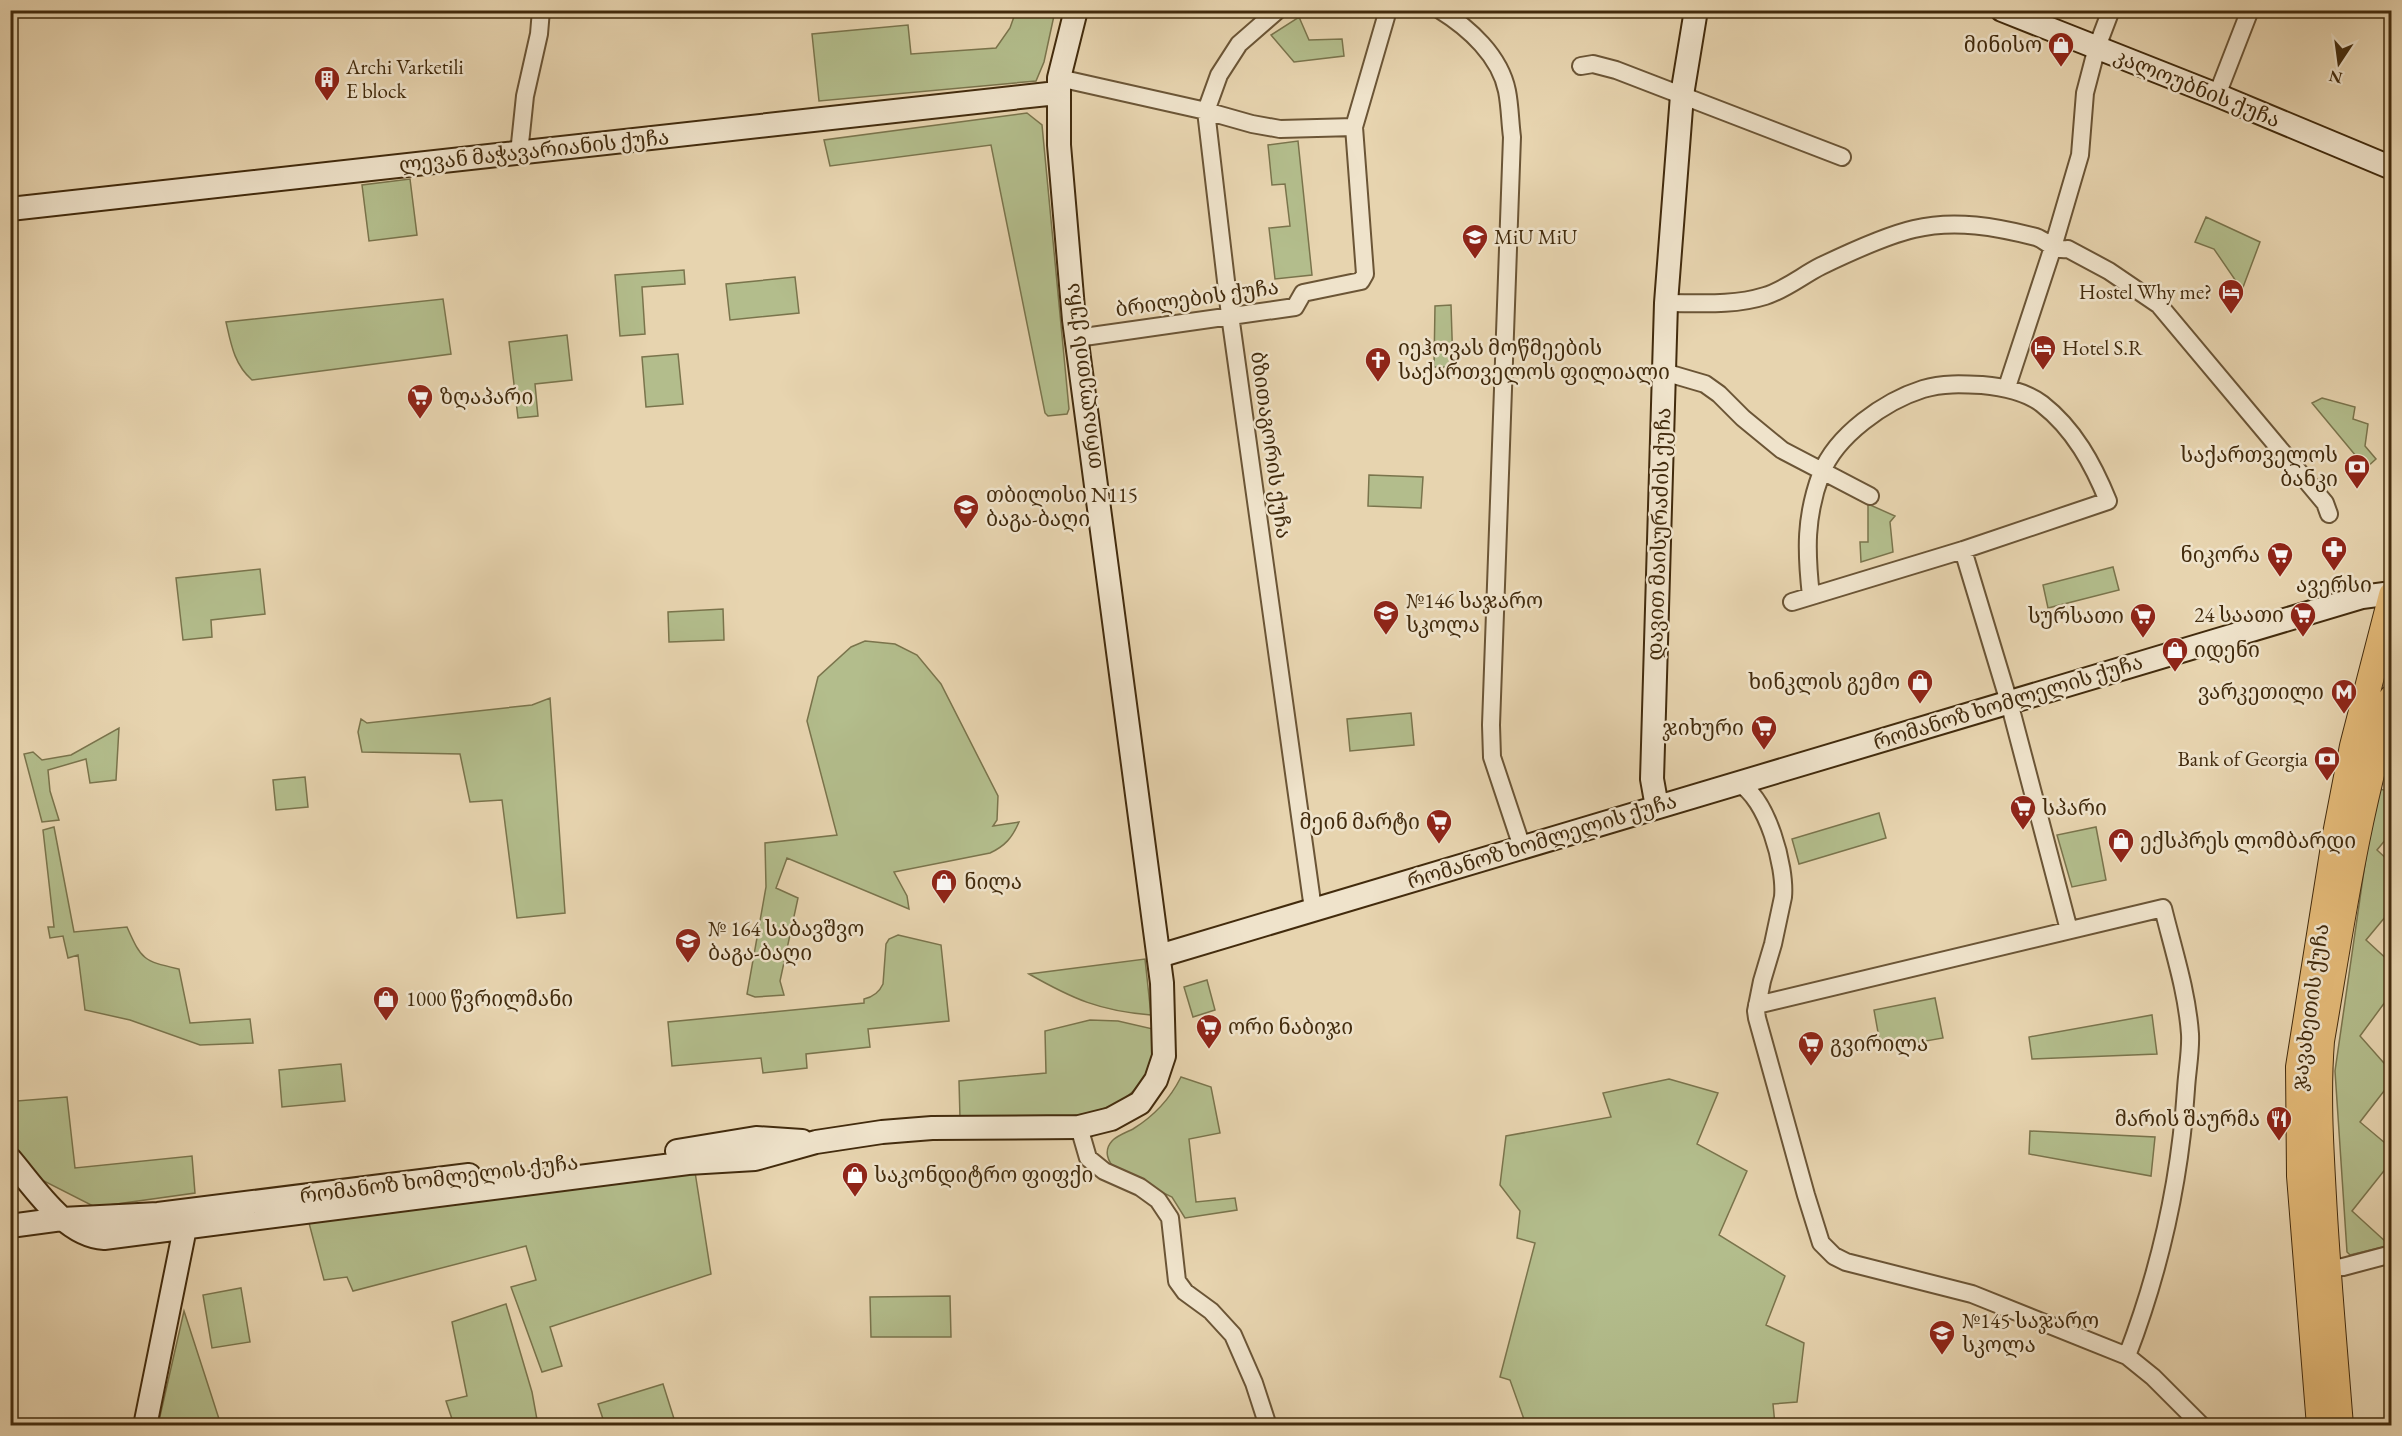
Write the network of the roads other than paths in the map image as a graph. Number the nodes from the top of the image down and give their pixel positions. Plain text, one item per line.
1 (541, 10) edge
2 (1076, 10) edge
3 (1278, 10) edge
4 (1389, 10) edge
5 (1440, 10) edge
6 (1696, 10) edge
7 (2002, 10) edge
8 (2111, 10) edge
9 (2250, 10) edge
10 (2097, 47) junction
11 (1581, 66) dead end
12 (1058, 85) junction
13 (1682, 95) junction
14 (2217, 95) junction
15 (1206, 111) junction
16 (1354, 127) junction
17 (519, 153) junction
18 (1842, 157) dead end
19 (2391, 168) edge
20 (10, 209) edge
21 (2053, 247) junction
22 (1666, 303) junction
23 (1230, 315) junction
24 (1077, 338) junction
25 (1664, 372) junction
26 (2007, 387) junction
27 (1822, 472) junction
28 (1870, 496) dead end
29 (1963, 550) junction
30 (2391, 594) edge
31 (1811, 596) junction
32 (1792, 602) dead end
33 (2391, 698) edge
34 (2009, 702) junction
35 (2384, 750) edge
36 (1738, 783) junction
37 (1657, 807) junction
38 (1522, 847) junction
39 (1313, 909) junction
40 (2069, 930) junction
41 (1159, 956) junction
42 (1757, 1005) junction
43 (1078, 1127) junction
44 (10, 1159) edge
45 (62, 1219) junction
46 (184, 1219) junction
47 (10, 1228) edge
48 (41, 1234) junction
49 (93, 1238) junction
50 (2391, 1254) edge
51 (2327, 1268) junction
52 (2127, 1356) junction
53 (145, 1425) edge
54 (1268, 1425) edge
55 (2202, 1425) edge
56 (2320, 1425) edge
57 (2340, 1425) edge

1 - 17 street
2 - 12 street, თრიალეთის ქუჩა
3 - 15 street, ბზითაგორის ქუჩა
4 - 16 street, ბრილების ქუჩა
5 - 38 street
6 - 13 street, დავით მაისურაძის ქუჩა
7 - 10 street, კალოუბნის ქუჩა
8 - 10 street
9 - 14 street
10 - 14 street, კალოუბნის ქუჩა
10 - 21 street
11 - 13 street
12 - 15 street, ლევან მაჭავარიანის ქუჩა
12 - 17 street, ლევან მაჭავარიანის ქუჩა
12 - 24 street, თრიალეთის ქუჩა
13 - 18 street
13 - 22 street, დავით მაისურაძის ქუჩა
14 - 19 street, კალოუბნის ქუჩა
15 - 16 street, ლევან მაჭავარიანის ქუჩა
15 - 23 street, ბზითაგორის ქუჩა
16 - 23 street, ბრილების ქუჩა
17 - 20 street, ლევან მაჭავარიანის ქუჩა
21 - 21 street
21 - 22 street
21 - 26 street
22 - 25 street, დავით მაისურაძის ქუჩა
23 - 24 street, ბრილების ქუჩა
23 - 39 street, ბზითაგორის ქუჩა
24 - 41 street, თრიალეთის ქუჩა
25 - 27 street
25 - 37 street, დავით მაისურაძის ქუჩა
26 - 27 street
26 - 29 street
27 - 28 street
27 - 31 street
29 - 31 street
29 - 34 street
30 - 34 street, რომანოზ ხომლელის ქუჩა
30 - 56 main road, ჯავახეთის ქუჩა
31 - 32 street
33 - 35 main road, ჯავახეთის ქუჩა
34 - 36 street, რომანოზ ხომლელის ქუჩა
34 - 40 street
35 - 51 main road, ჯავახეთის ქუჩა
36 - 37 street, რომანოზ ხომლელის ქუჩა
36 - 42 street
37 - 38 street, რომანოზ ხომლელის ქუჩა
38 - 39 street, რომანოზ ხომლელის ქუჩა
39 - 41 street, რომანოზ ხომლელის ქუჩა
40 - 42 street
40 - 52 street
41 - 43 street, რომანოზ ხომლელის ქუჩა
42 - 52 street
43 - 46 street, რომანოზ ხომლელის ქუჩა
43 - 54 street
44 - 45 street
45 - 46 street, რომანოზ ხომლელის ქუჩა
45 - 47 street, რომანოზ ხომლელის ქუჩა
45 - 48 street
45 - 49 street
46 - 49 street, რომანოზ ხომლელის ქუჩა
46 - 53 street
47 - 48 street, რომანოზ ხომლელის ქუჩა
48 - 49 street, რომანოზ ხომლელის ქუჩა
50 - 51 street
51 - 57 main road, ჯავახეთის ქუჩა
52 - 55 street

